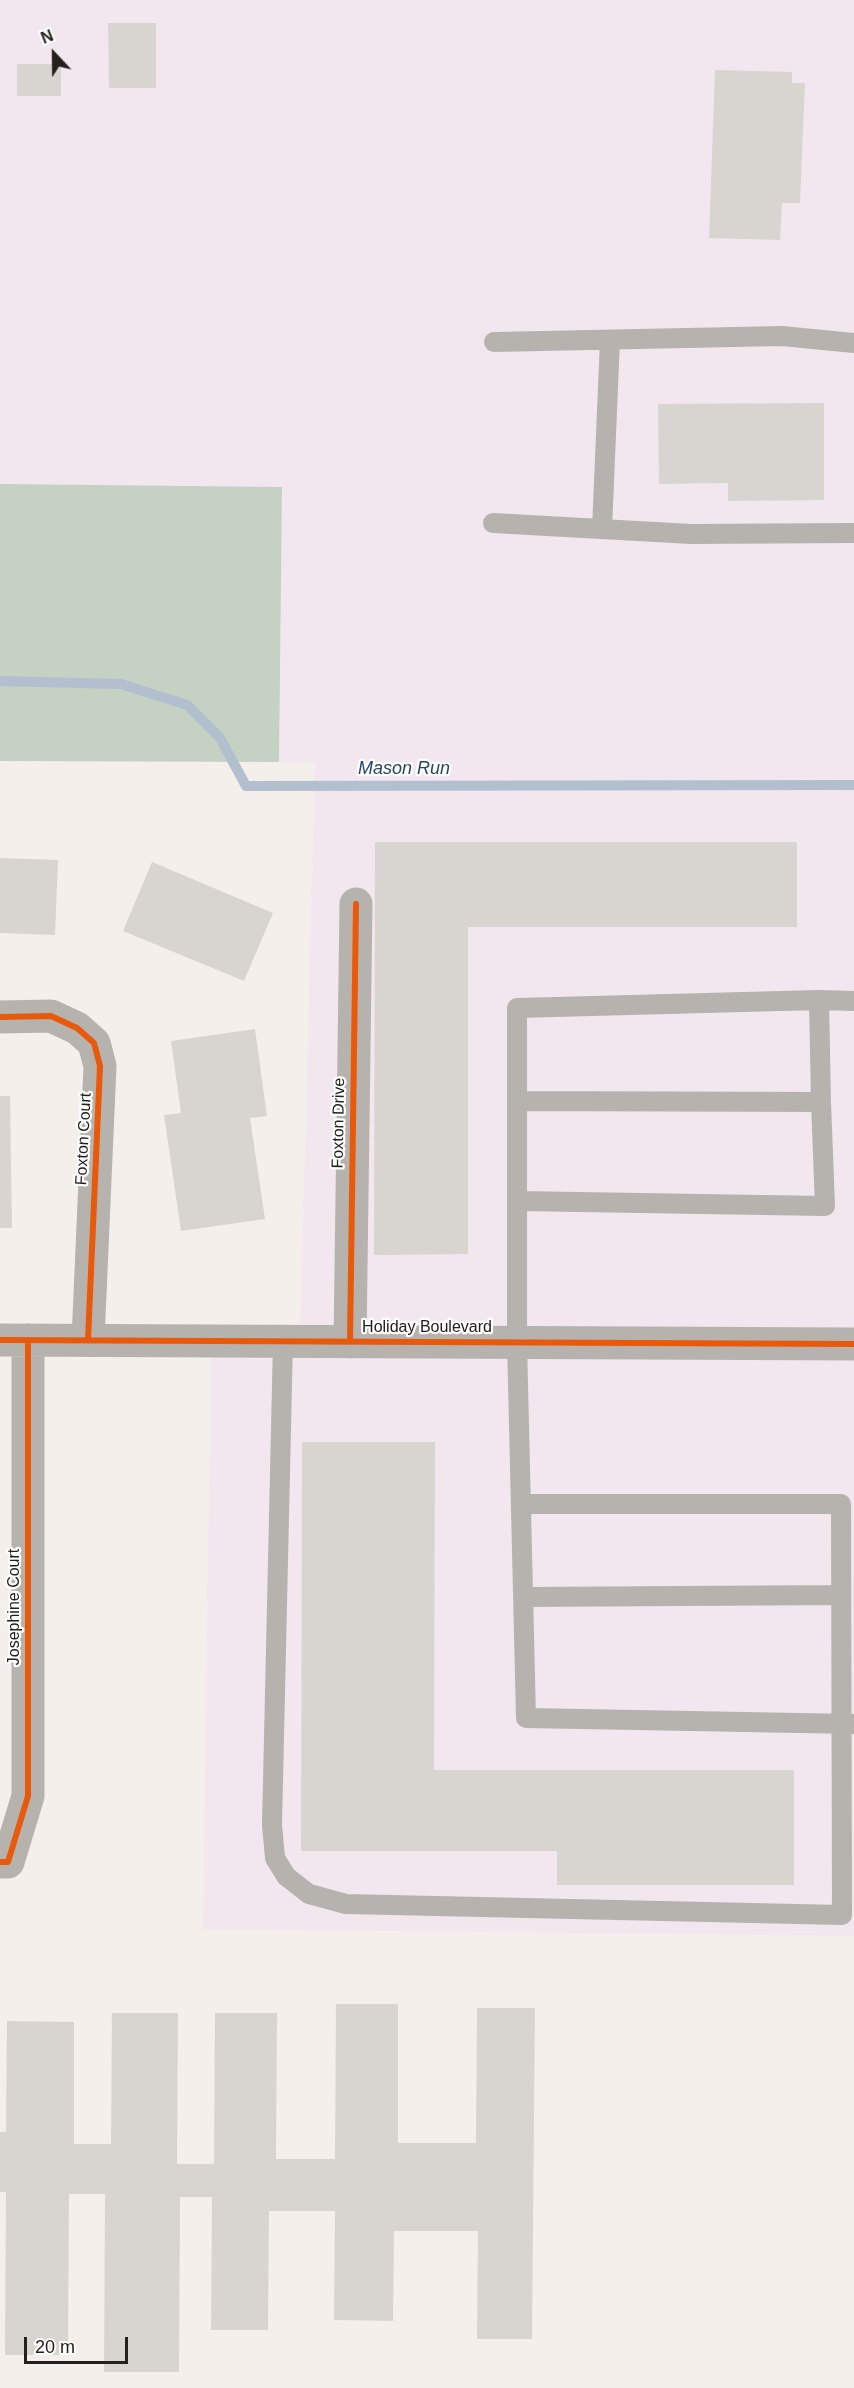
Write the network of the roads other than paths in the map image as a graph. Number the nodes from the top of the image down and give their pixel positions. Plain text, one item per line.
1 (610, 340) junction
2 (494, 342) dead end
3 (854, 343) edge
4 (494, 523) dead end
5 (602, 529) junction
6 (854, 533) edge
7 (356, 904) dead end
8 (819, 1000) junction
9 (854, 1001) edge
10 (0, 1017) edge
11 (517, 1101) junction
12 (821, 1102) junction
13 (517, 1201) junction
14 (14, 1340) edge
15 (88, 1340) junction
16 (283, 1341) junction
17 (350, 1342) junction
18 (517, 1342) junction
19 (854, 1344) edge
20 (521, 1504) junction
21 (841, 1594) junction
22 (523, 1597) junction
23 (848, 1724) edge
24 (0, 1862) edge

1 - 2 lane
1 - 3 lane
1 - 5 lane
4 - 5 lane
5 - 6 lane
7 - 17 street, Foxton Drive
8 - 9 lane
8 - 11 lane
8 - 12 lane
10 - 15 street, Foxton Court
11 - 12 lane
11 - 13 lane
12 - 13 lane
13 - 18 lane
14 - 15 street, Holiday Boulevard
14 - 24 street, Josephine Court
15 - 16 street, Holiday Boulevard
16 - 17 street, Holiday Boulevard
16 - 23 lane
17 - 18 street, Holiday Boulevard
18 - 19 street, Holiday Boulevard
18 - 20 lane
20 - 21 lane
20 - 22 lane
21 - 22 lane
21 - 23 lane
22 - 23 lane

